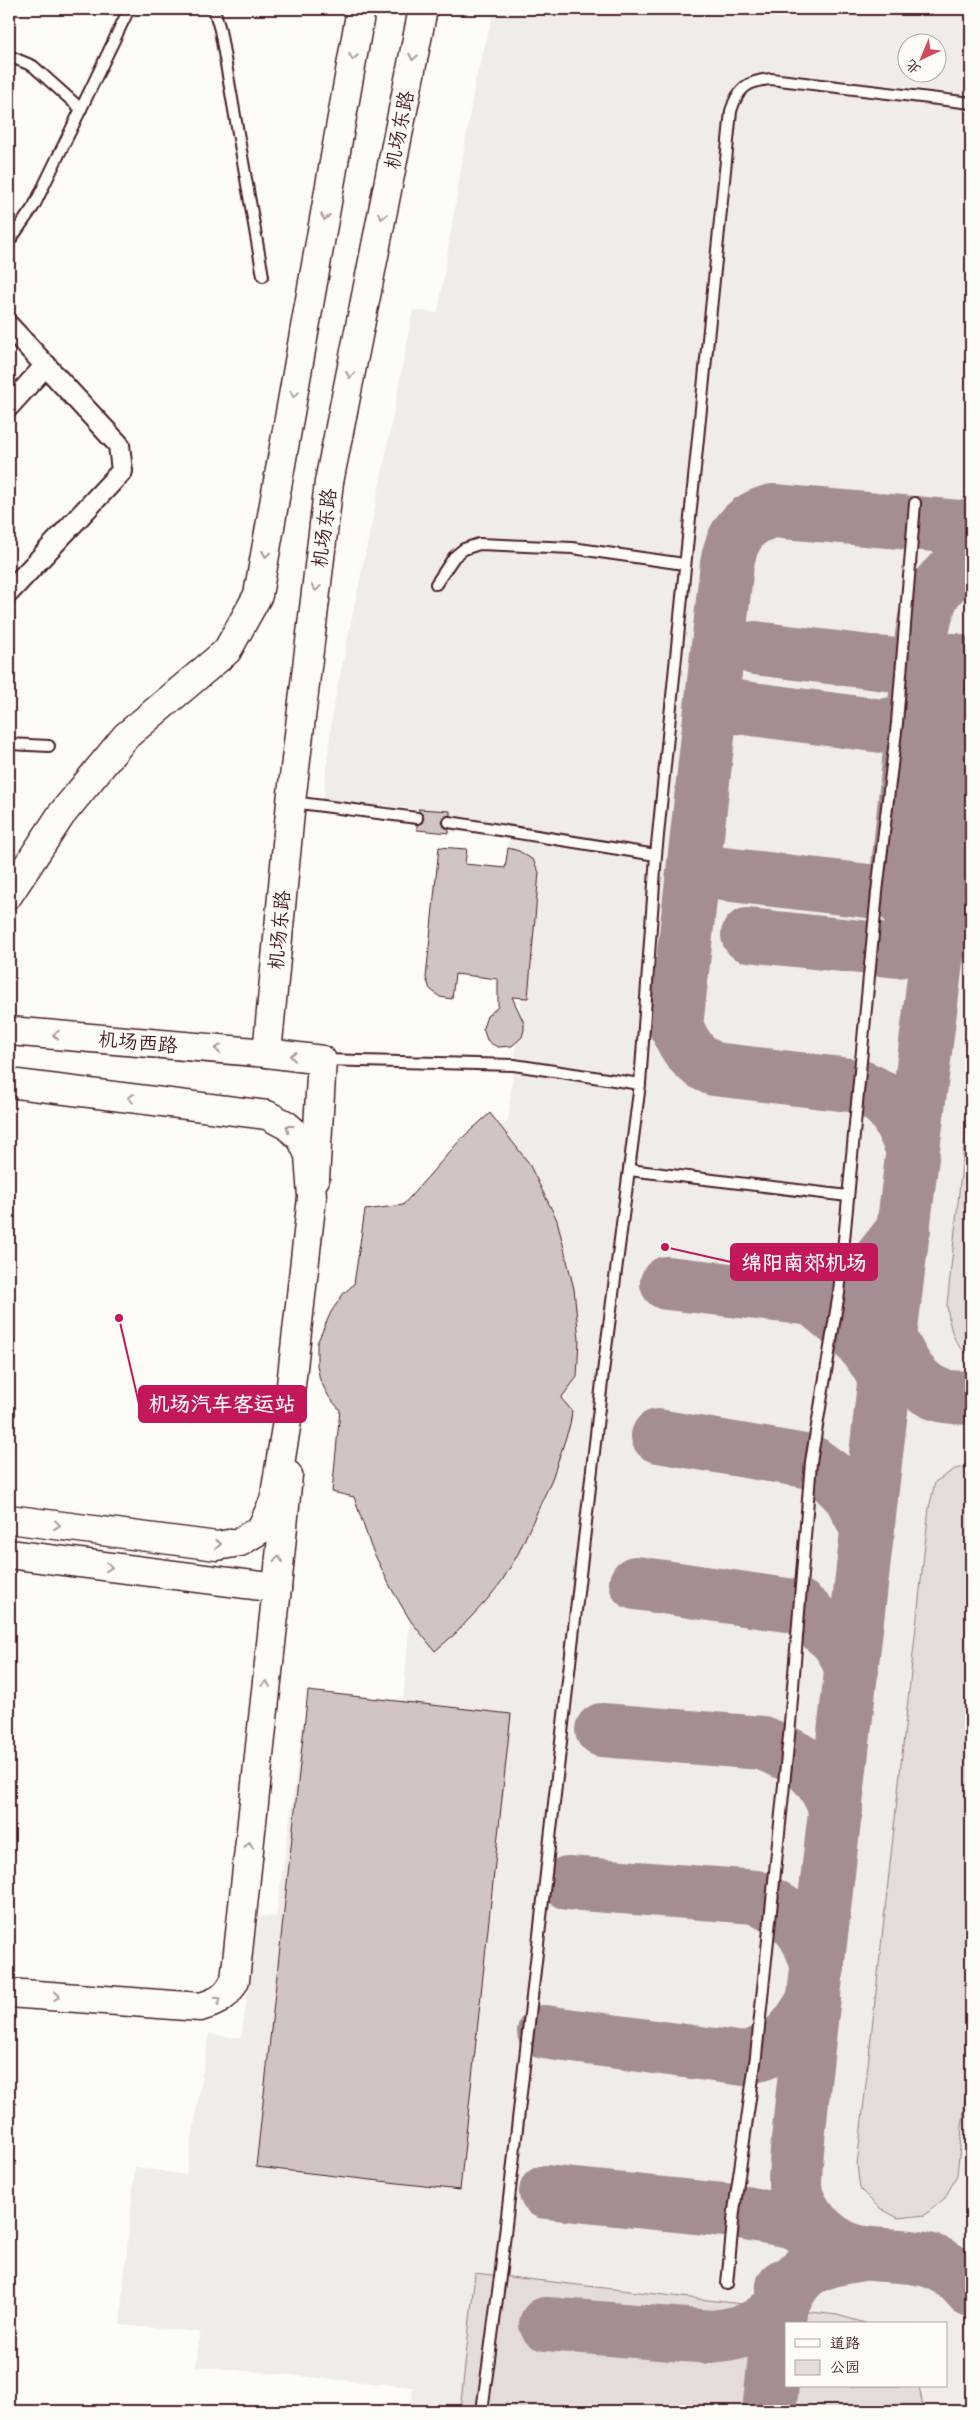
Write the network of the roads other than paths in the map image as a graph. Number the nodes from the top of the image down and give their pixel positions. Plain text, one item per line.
1 (129, 9) edge
2 (214, 9) edge
3 (362, 9) edge
4 (423, 9) edge
5 (9, 56) edge
6 (971, 102) edge
7 (81, 109) junction
8 (9, 242) edge
9 (263, 276) dead end
10 (9, 326) edge
11 (46, 365) junction
12 (9, 406) edge
13 (915, 503) dead end
14 (684, 564) junction
15 (436, 584) dead end
16 (9, 592) edge
17 (9, 744) edge
18 (49, 746) dead end
19 (291, 802) junction
20 (417, 818) dead end
21 (449, 822) dead end
22 (656, 854) junction
23 (9, 894) edge
24 (9, 1031) edge
25 (267, 1053) junction
26 (322, 1060) junction
27 (9, 1083) edge
28 (640, 1084) junction
29 (629, 1170) junction
30 (848, 1196) junction
31 (9, 1519) edge
32 (9, 1554) edge
33 (277, 1588) junction
34 (9, 1993) edge
35 (728, 2284) dead end
36 (482, 2411) edge

1 - 7 lane
2 - 9 lane
3 -> 23 main road
4 -> 19 main road, 机场东路
5 - 7 lane
6 - 14 lane
7 - 8 lane
10 - 11 street
11 - 12 street
11 - 16 street
13 - 30 lane
14 - 15 lane
14 - 22 lane
17 - 18 lane
19 - 20 lane
19 - 25 main road, 机场东路
21 - 22 lane
22 - 28 lane
25 -> 24 main road, 机场西路
26 -> 25 main road, 机场西路
26 - 28 lane
33 -> 26 main road
31 -> 27 main road
28 - 29 lane
29 - 30 lane
29 - 36 lane
30 - 35 lane
32 -> 33 main road
34 -> 33 main road

